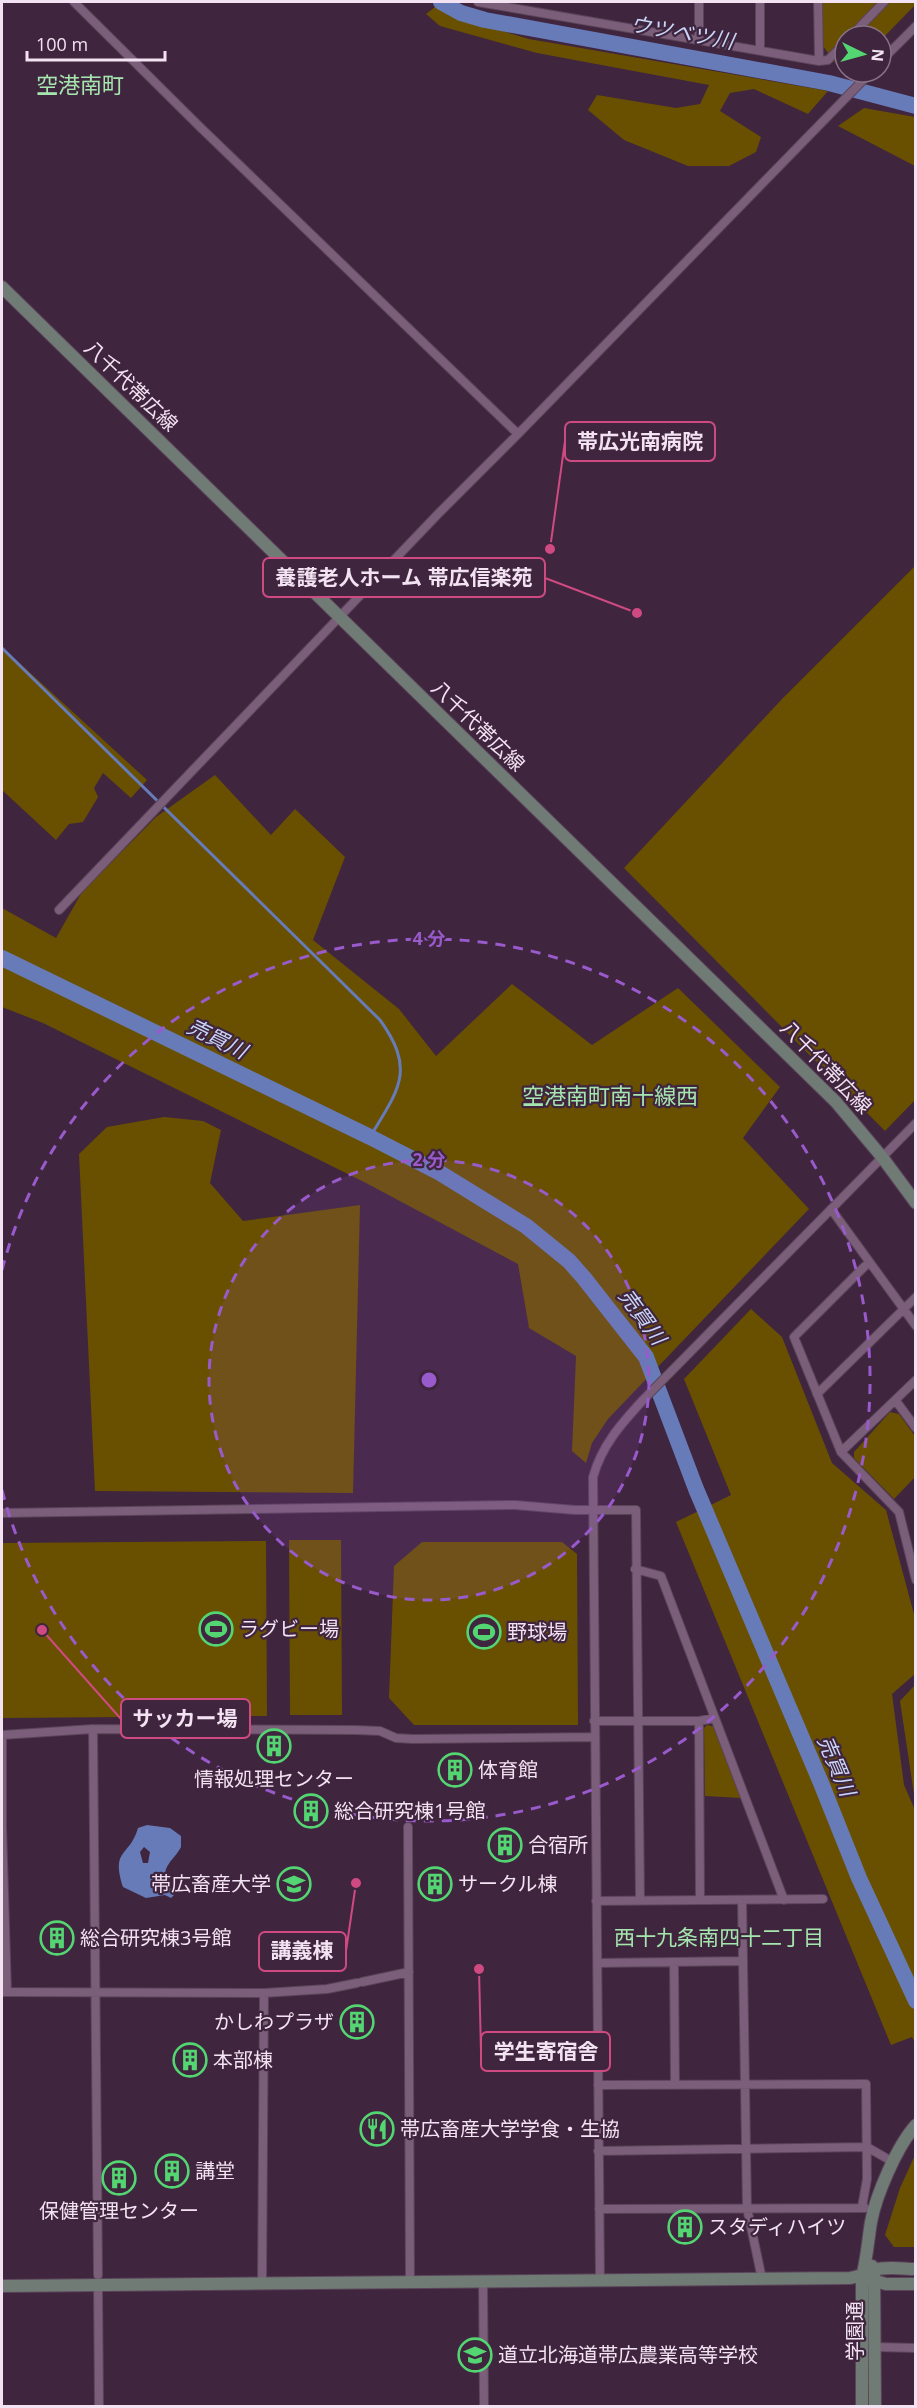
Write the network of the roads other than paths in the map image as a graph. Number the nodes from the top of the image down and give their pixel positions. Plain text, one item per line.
1 (74, 2) edge
2 (478, 2) edge
3 (699, 2) edge
4 (760, 2) edge
5 (818, 2) edge
6 (884, 2) edge
7 (863, 24) edge
8 (915, 26) edge
9 (699, 40) junction
10 (893, 49) edge
11 (760, 50) junction
12 (833, 55) edge
13 (819, 62) junction
14 (859, 84) edge
15 (2, 287) edge
16 (519, 434) junction
17 (340, 617) junction
18 (59, 910) dead end
19 (915, 1122) edge
20 (882, 1157) junction
21 (915, 1203) edge
22 (831, 1209) junction
23 (869, 1262) junction
24 (915, 1297) edge
25 (903, 1309) junction
26 (915, 1326) edge
27 (915, 1380) edge
28 (817, 1394) junction
29 (896, 1401) junction
30 (915, 1428) edge
31 (841, 1452) junction
32 (592, 1509) junction
33 (2, 1513) edge
34 (914, 1568) edge
35 (635, 1569) junction
36 (915, 1580) edge
37 (715, 1718) junction
38 (594, 1721) junction
39 (637, 1721) junction
40 (699, 1721) junction
41 (93, 1729) junction
42 (2, 1735) edge
43 (595, 1737) junction
44 (408, 1827) dead end
45 (700, 1899) junction
46 (823, 1899) dead end
47 (640, 1900) junction
48 (742, 1900) junction
49 (784, 1900) junction
50 (596, 1901) junction
51 (743, 1961) junction
52 (674, 1962) junction
53 (598, 1963) junction
54 (409, 1972) junction
55 (95, 1991) junction
56 (4, 1992) edge
57 (264, 1993) junction
58 (675, 2084) junction
59 (745, 2084) junction
60 (598, 2085) junction
61 (915, 2125) edge
62 (867, 2147) junction
63 (746, 2148) junction
64 (598, 2151) junction
65 (893, 2162) junction
66 (747, 2208) junction
67 (868, 2208) junction
68 (599, 2209) junction
69 (868, 2257) junction
70 (915, 2269) edge
71 (874, 2276) junction
72 (862, 2277) junction
73 (762, 2278) junction
74 (98, 2280) junction
75 (600, 2280) junction
76 (483, 2281) junction
77 (410, 2282) junction
78 (262, 2283) junction
79 (915, 2284) edge
80 (2, 2286) edge
81 (875, 2347) junction
82 (915, 2348) edge
83 (99, 2406) edge
84 (484, 2406) edge
85 (862, 2406) edge
86 (875, 2406) edge

1 - 16 street
2 - 9 street
3 - 9 street
4 - 11 street
5 - 13 street
6 - 7 street
8 - 10 street
9 - 11 street
11 - 13 street
12 - 13 street
14 - 16 street
15 - 17 street, 八千代帯広線
16 - 17 street
17 - 18 street
17 - 20 street, 八千代帯広線
19 - 20 street
20 - 21 street, 八千代帯広線
20 - 22 street
22 - 23 street
22 - 32 street
23 - 25 street
23 - 28 street
24 - 25 street
25 - 26 street
25 - 28 street
27 - 29 street
28 - 31 street
29 - 30 street
29 - 31 street
31 - 34 street
32 - 33 street
32 - 35 street
32 - 38 street
34 - 36 street
35 - 37 street
35 - 39 street
37 - 40 street
37 - 49 street
38 - 39 street
38 - 43 street
39 - 40 street
39 - 47 street
40 - 45 street
41 - 42 street
41 - 43 street
41 - 55 street
42 - 56 street
43 - 50 street
44 - 54 street
45 - 47 street
45 - 48 street
46 - 49 street
47 - 50 street
48 - 49 street
48 - 51 street
50 - 53 street
51 - 52 street
51 - 59 street
52 - 53 street
52 - 58 street
53 - 60 street
54 - 57 street
54 - 77 street
55 - 56 street
55 - 57 street
55 - 74 street
57 - 78 street
58 - 59 street
58 - 60 street
59 - 62 street
59 - 63 street
60 - 64 street
61 - 65 street, 学園通
62 - 63 street
62 - 65 street
62 - 67 street
63 - 64 street
63 - 66 street
64 - 68 street
65 - 67 street, 学園通
66 - 67 street
66 - 68 street
66 - 73 street
67 - 69 street, 学園通
68 - 75 street
69 - 71 street, 学園通
69 - 72 street, 学園通
70 - 71 street
71 - 72 street
71 - 79 street
71 - 81 street, 学園通
72 - 73 street
72 - 85 street, 学園通
73 - 75 street
74 - 78 street
74 - 80 street
74 - 83 street
75 - 76 street
76 - 77 street
76 - 84 street
77 - 78 street
81 - 82 street
81 - 86 street, 学園通

